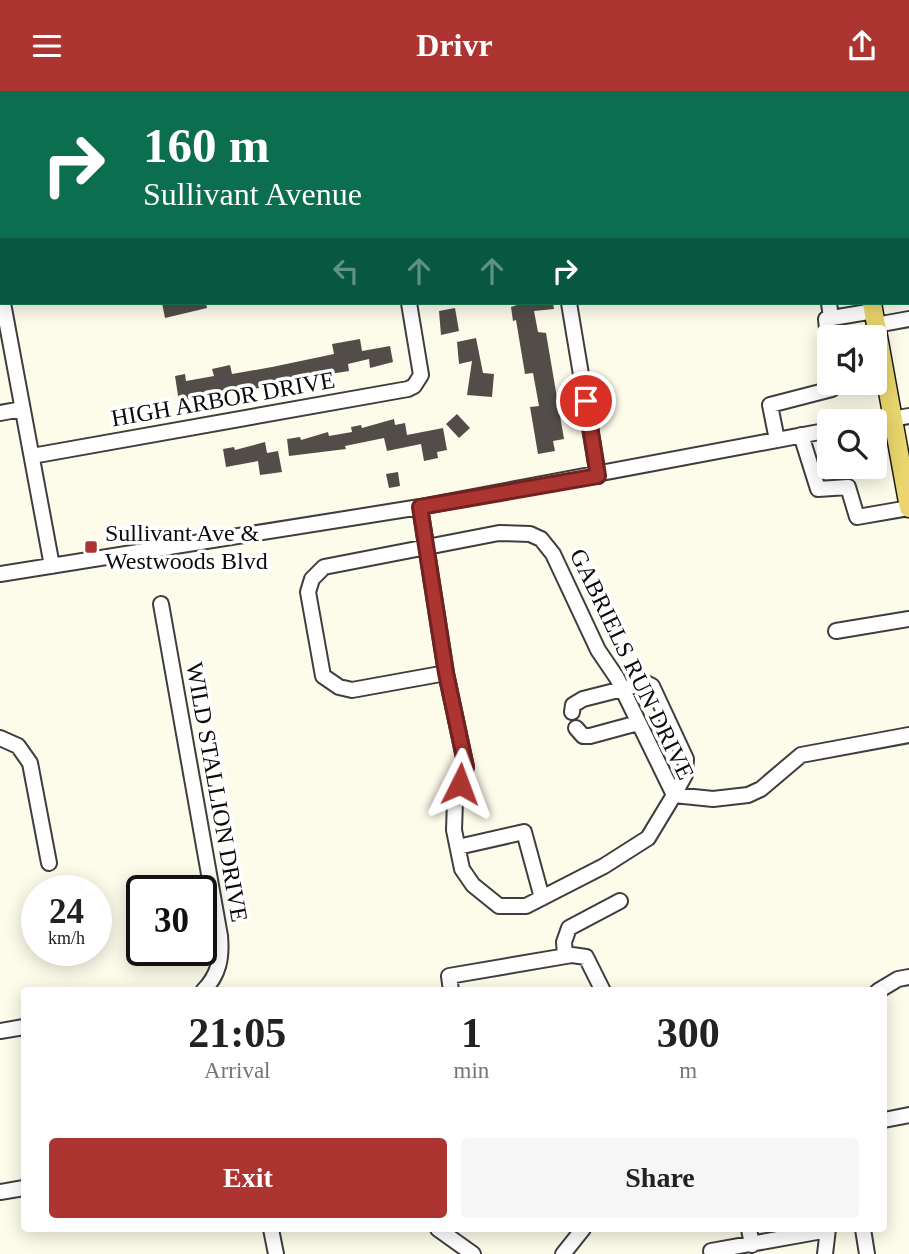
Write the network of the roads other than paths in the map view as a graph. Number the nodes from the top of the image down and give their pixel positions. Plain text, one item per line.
1 (3, 305) edge
2 (409, 305) edge
3 (569, 305) edge
4 (829, 305) edge
5 (874, 313) edge
6 (831, 318) junction
7 (909, 319) edge
8 (827, 325) edge
9 (817, 393) edge
10 (22, 409) junction
11 (0, 413) edge
12 (892, 419) edge
13 (817, 432) edge
14 (801, 435) junction
15 (777, 440) junction
16 (32, 456) junction
17 (598, 476) junction
18 (420, 507) junction
19 (909, 508) edge
20 (426, 547) junction
21 (52, 566) junction
22 (0, 574) edge
23 (161, 604) dead end
24 (909, 619) edge
25 (836, 631) dead end
26 (446, 673) junction
27 (622, 689) junction
28 (572, 712) dead end
29 (638, 723) junction
30 (576, 728) dead end
31 (909, 735) edge
32 (0, 738) edge
33 (674, 795) junction
34 (458, 847) junction
35 (49, 863) dead end
36 (542, 898) junction
37 (620, 901) dead end
38 (565, 956) junction
39 (909, 977) edge
40 (210, 987) edge
41 (450, 987) edge
42 (601, 987) edge
43 (885, 987) edge
44 (21, 1028) edge
45 (0, 1031) edge
46 (909, 1115) edge
47 (887, 1119) edge
48 (21, 1188) edge
49 (0, 1192) edge
50 (271, 1232) edge
51 (442, 1232) edge
52 (581, 1232) edge
53 (750, 1232) edge
54 (814, 1232) edge
55 (828, 1232) edge
56 (863, 1232) edge
57 (752, 1245) junction
58 (711, 1251) dead end
59 (275, 1254) edge
60 (473, 1254) edge
61 (563, 1254) edge
62 (825, 1254) edge
63 (867, 1254) edge

1 - 10 street
2 - 16 street, HIGH ARBOR DRIVE
3 - 17 street
4 - 6 street
5 - 6 street
5 - 7 street
5 - 12 main road
6 - 8 street
9 - 15 street
10 - 11 street
10 - 16 street
12 - 19 main road
13 - 14 street
14 - 15 street
14 - 19 street
15 - 17 street
16 - 21 street
17 - 18 street
18 - 20 street
18 - 21 street
20 - 26 street
20 - 26 street
20 - 27 street, GABRIELS RUN DRIVE
21 - 22 street
23 - 40 street, WILD STALLION DRIVE
24 - 25 street
26 - 34 street
27 - 28 street
27 - 29 street, GABRIELS RUN DRIVE
27 - 33 street
29 - 30 street
29 - 33 street, GABRIELS RUN DRIVE
31 - 33 street
32 - 35 street
33 - 36 street, GABRIELS RUN DRIVE
34 - 36 street
34 - 36 street
37 - 38 street
38 - 41 street
38 - 42 street
39 - 43 street
44 - 45 street
46 - 47 street
48 - 49 street
50 - 59 street
51 - 60 street
52 - 61 street
53 - 57 street
54 - 57 street
55 - 62 street
56 - 63 street
57 - 58 street

